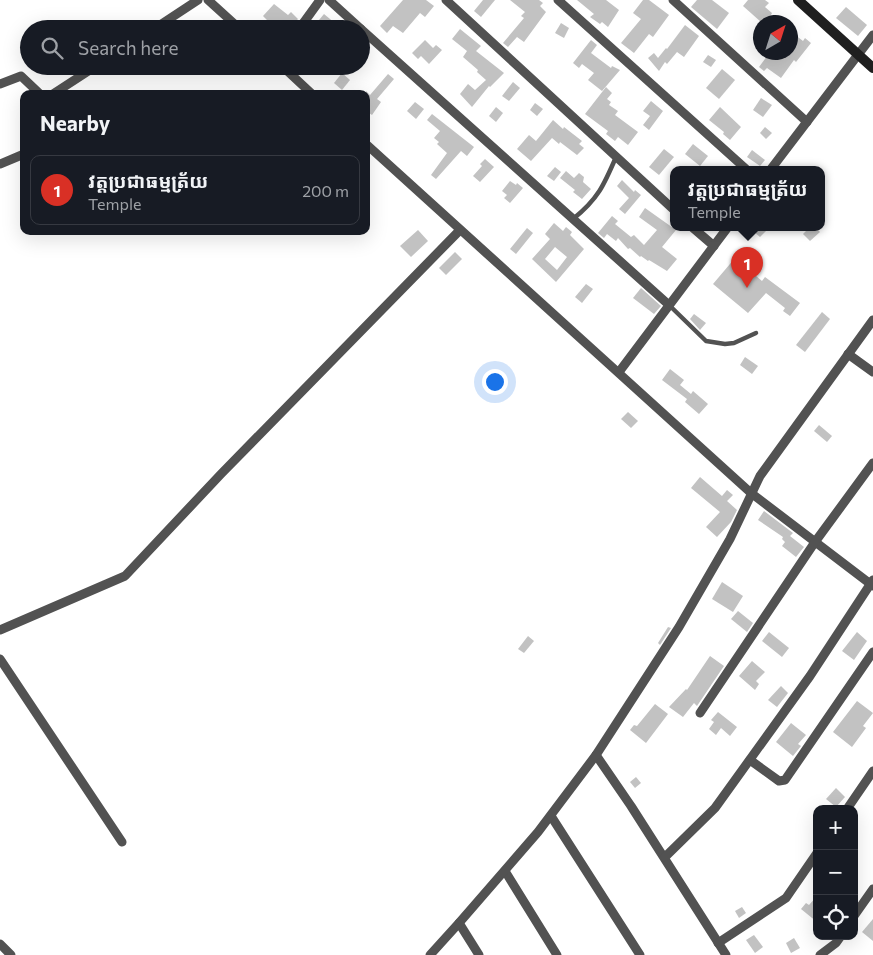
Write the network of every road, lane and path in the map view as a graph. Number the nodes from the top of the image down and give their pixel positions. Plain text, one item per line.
1 (198, 0) edge
2 (208, 0) edge
3 (320, 0) edge
4 (329, 0) edge
5 (446, 0) edge
6 (558, 0) edge
7 (673, 0) edge
8 (798, 0) edge
9 (168, 20) edge
10 (230, 20) edge
11 (306, 20) edge
12 (351, 20) edge
13 (873, 35) edge
14 (370, 37) edge
15 (858, 54) junction
16 (873, 68) edge
17 (82, 75) edge
18 (292, 75) edge
19 (0, 84) edge
20 (36, 90) edge
21 (59, 90) edge
22 (308, 90) edge
23 (807, 122) junction
24 (370, 148) edge
25 (20, 156) edge
26 (616, 156) junction
27 (0, 164) edge
28 (743, 166) edge
29 (774, 166) edge
30 (670, 206) edge
31 (573, 219) junction
32 (460, 230) junction
33 (697, 231) edge
34 (725, 231) edge
35 (714, 246) junction
36 (669, 305) junction
37 (873, 320) edge
38 (756, 333) dead end
39 (848, 354) junction
40 (619, 372) junction
41 (873, 372) edge
42 (873, 463) edge
43 (751, 494) junction
44 (815, 542) junction
45 (872, 584) edge
46 (0, 630) edge
47 (873, 652) edge
48 (0, 659) edge
49 (700, 713) dead end
50 (596, 755) junction
51 (750, 760) junction
52 (873, 772) edge
53 (850, 805) edge
54 (551, 816) junction
55 (122, 842) dead end
56 (664, 857) junction
57 (813, 859) edge
58 (505, 871) junction
59 (873, 889) edge
60 (858, 910) edge
61 (460, 923) junction
62 (838, 940) edge
63 (718, 944) junction
64 (0, 946) edge
65 (11, 955) edge
66 (430, 955) edge
67 (479, 955) edge
68 (558, 955) edge
69 (640, 955) edge
70 (726, 955) edge
71 (820, 955) edge

1 - 9 street
2 - 10 street
3 - 11 street
4 - 12 street
5 - 26 street
6 - 28 street
7 - 23 street
8 - 15 street
13 - 15 street
14 - 31 street
15 - 16 street
15 - 23 street
17 - 21 street
18 - 22 street
19 - 20 street
23 - 29 street
24 - 32 street
25 - 27 street
26 - 30 street
26 - 31 lane
31 - 36 street
32 - 40 street
32 - 46 street
33 - 35 street
34 - 35 street
35 - 36 street
36 - 38 lane
36 - 40 street
37 - 39 street
39 - 41 street
39 - 43 street
40 - 43 street
42 - 44 street
43 - 44 street
43 - 50 street
44 - 45 street
44 - 49 street
45 - 51 street
47 - 51 street
48 - 55 street
50 - 54 street
50 - 56 street
51 - 56 street
52 - 53 street
54 - 58 street
54 - 69 street
56 - 63 street
57 - 63 street
58 - 61 street
58 - 68 street
59 - 60 street
61 - 66 street
61 - 67 street
62 - 71 street
63 - 70 street
64 - 65 street

